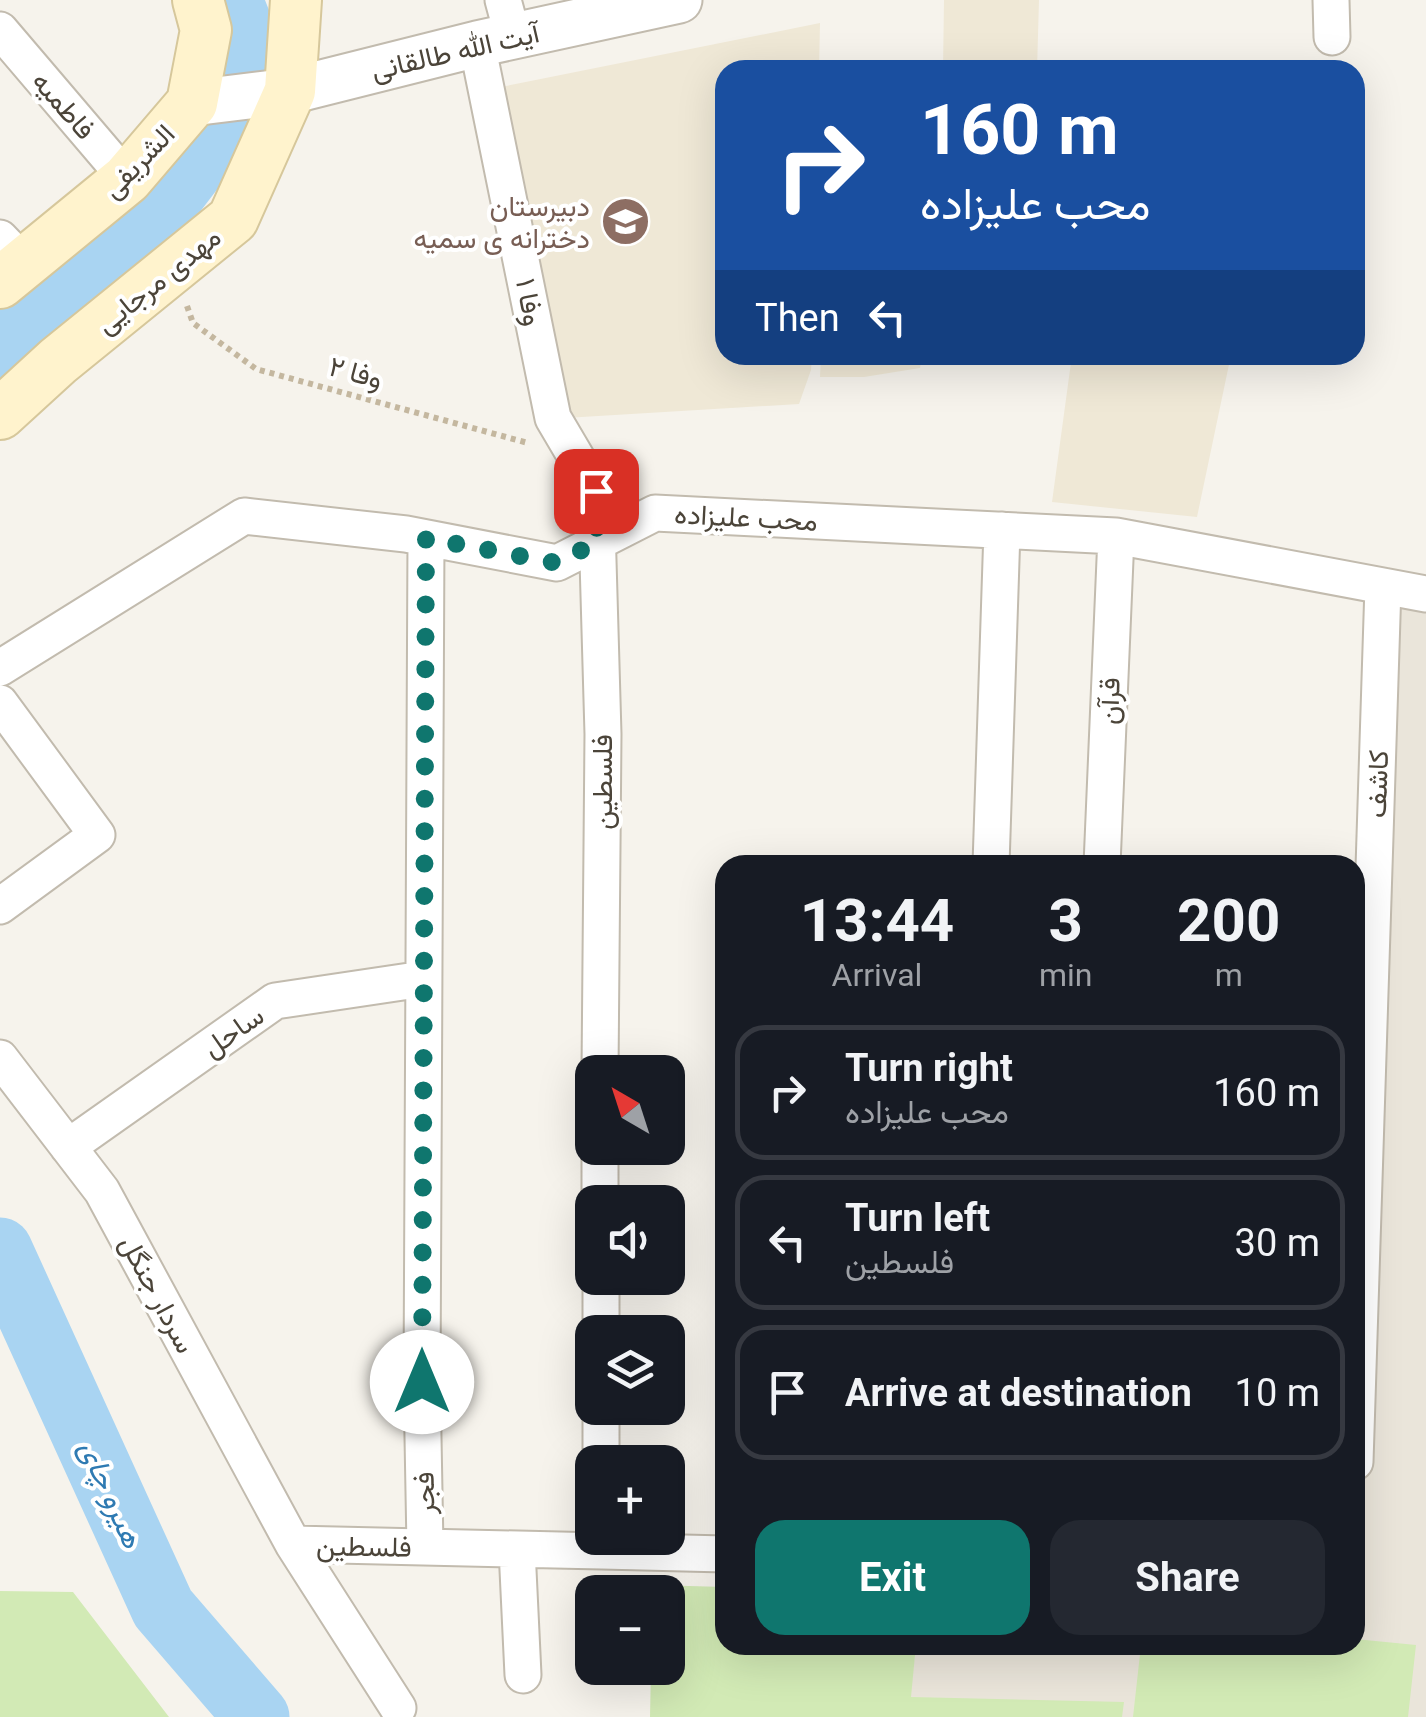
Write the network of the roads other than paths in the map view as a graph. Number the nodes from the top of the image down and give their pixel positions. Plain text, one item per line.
1 (198, 0) edge
2 (296, 0) edge
3 (680, 0) edge
4 (1332, 0) edge
5 (630, 5) edge
6 (497, 27) edge
7 (0, 30) edge
8 (1332, 37) dead end
9 (290, 91) junction
10 (192, 103) junction
11 (128, 178) junction
12 (8, 261) edge
13 (0, 414) edge
14 (596, 491) joint
15 (1002, 530) junction
16 (1116, 536) junction
17 (426, 538) junction
18 (597, 542) junction
19 (1383, 586) junction
20 (1426, 594) edge
21 (0, 668) edge
22 (0, 703) edge
23 (992, 855) edge
24 (1102, 855) edge
25 (0, 906) edge
26 (424, 980) junction
27 (600, 1055) edge
28 (0, 1058) edge
29 (68, 1147) junction
30 (1365, 1149) edge
31 (293, 1544) junction
32 (575, 1546) edge
33 (426, 1547) junction
34 (517, 1549) junction
35 (685, 1551) edge
36 (715, 1553) edge
37 (523, 1675) dead end
38 (398, 1708) dead end

1 - 10 main road, الشریفی
2 - 9 main road, مهدی مرجایی
3 - 5 street, آیت الله طالقانی
4 - 8 street
5 - 6 street, آیت الله طالقانی
6 - 9 street, آیت الله طالقانی
6 - 14 street, وفا ۱
7 - 11 street, فاطمیه
9 - 10 street, آیت الله طالقانی
9 - 13 main road, مهدی مرجایی
10 - 11 main road, الشریفی
11 - 12 main road, الشریفی
14 - 18 street, فلسطین
15 - 16 street, محب علیزاده
15 - 18 street, محب علیزاده
15 - 23 street
16 - 19 street, محب علیزاده
16 - 24 street, قرآن
17 - 18 street, محب علیزاده
17 - 21 street, محب علیزاده
17 - 26 street, فجر
18 - 27 street, فلسطین
19 - 20 street, محب علیزاده
19 - 30 street, کاشف
22 - 25 street
26 - 29 street, ساحل
26 - 33 street, فجر
28 - 29 street, سردار جنگل
29 - 31 street, سردار جنگل
31 - 33 street, فلسطین
31 - 38 street, سردار جنگل
32 - 34 street, فلسطین
33 - 34 street, فلسطین
34 - 37 street
35 - 36 street, فلسطین

